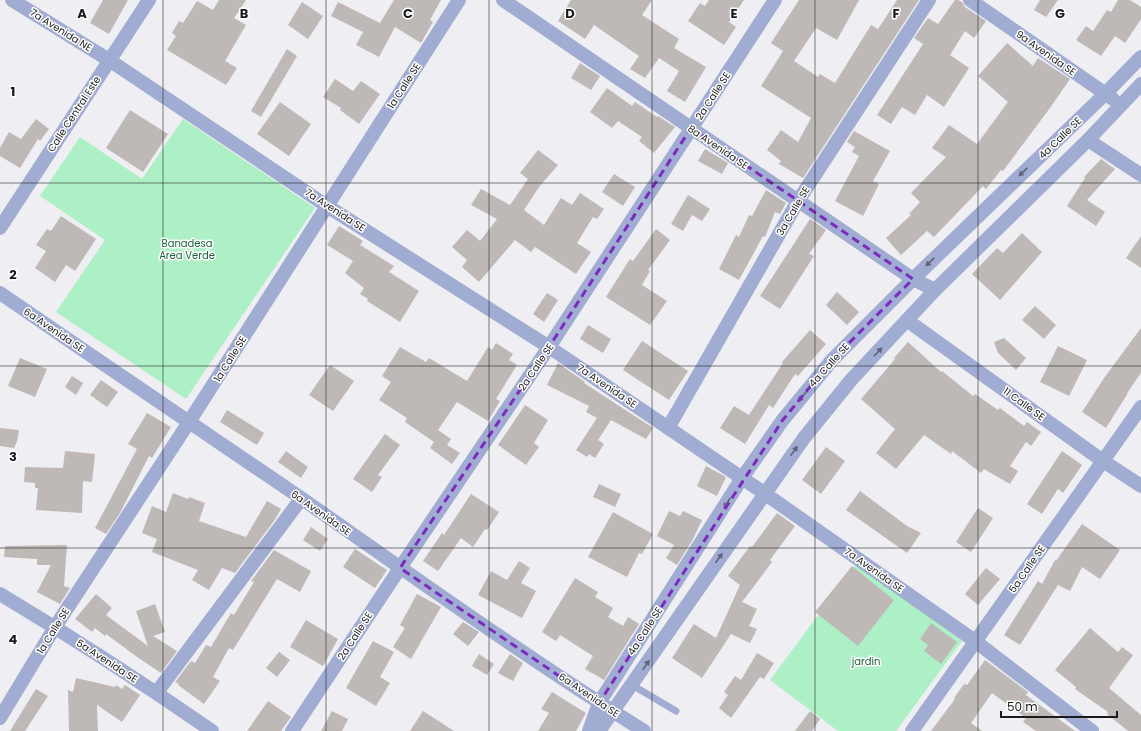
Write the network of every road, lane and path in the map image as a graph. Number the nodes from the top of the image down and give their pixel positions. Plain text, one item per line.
1 (12, 0) edge
2 (149, 0) edge
3 (459, 0) edge
4 (503, 0) edge
5 (775, 0) edge
6 (928, 0) edge
7 (970, 0) edge
8 (1141, 56) edge
9 (109, 60) junction
10 (1141, 84) edge
11 (1105, 94) junction
12 (1121, 106) junction
13 (691, 128) junction
14 (1088, 140) junction
15 (1141, 175) edge
16 (798, 201) junction
17 (327, 206) junction
18 (0, 228) edge
19 (913, 279) junction
20 (936, 290) junction
21 (0, 293) edge
22 (908, 321) junction
23 (549, 347) junction
24 (1141, 407) edge
25 (189, 422) junction
26 (668, 428) junction
27 (1103, 461) junction
28 (742, 478) junction
29 (1141, 486) edge
30 (764, 493) junction
31 (301, 499) junction
32 (400, 568) junction
33 (0, 594) edge
34 (55, 627) junction
35 (975, 641) junction
36 (632, 684) junction
37 (157, 692) junction
38 (599, 702) junction
39 (676, 711) dead end
40 (614, 712) junction
41 (0, 718) edge
42 (212, 731) edge
43 (292, 731) edge
44 (589, 731) edge
45 (599, 731) edge
46 (644, 731) edge
47 (912, 731) edge
48 (1092, 731) edge

1 - 9 street, 7a Avenida NE
2 - 9 street, Calle Central Este
3 - 17 street, 1a Calle SE
4 - 13 street, 8a Avenida SE
5 - 13 street, 2a Calle SE
6 - 16 street, 3a Calle SE
7 - 11 street, 9a Avenida SE
8 - 11 street, 4a Calle SE
9 - 17 street, 7a Avenida SE
9 - 18 street, Calle Central Este
10 - 12 street, 4a Calle SE
11 - 12 street, 9a Avenida SE
11 -> 19 street, 4a Calle SE
12 - 14 street, 4a Calle SE
13 - 16 street, 8a Avenida SE
13 - 23 street, 2a Calle SE
14 - 15 street
14 - 20 street, 4a Calle SE
16 - 19 street, 8a Avenida SE
16 - 26 street, 3a Calle SE
17 - 23 street, 7a Avenida SE
17 - 25 street, 1a Calle SE
19 - 20 street, 8a Avenida SE
19 -> 28 street, 4a Calle SE
20 - 22 street, 4a Calle SE
21 - 25 street, 6a Avenida SE
22 - 27 street, 11 Calle SE
30 -> 22 street, 4a Calle SE
23 - 26 street, 7a Avenida SE
23 - 32 street, 2a Calle SE
24 - 27 street, 5a Calle SE
25 - 31 street, 6a Avenida SE
25 - 34 street, 1a Calle SE
26 - 28 street, 7a Avenida SE
27 - 29 street, 11 Calle SE
27 - 35 street, 5a Calle SE
28 - 30 street, 7a Avenida SE
28 -> 38 street, 4a Calle SE
30 - 35 street, 7a Avenida SE
36 -> 30 street, 4a Calle SE
31 - 32 street, 6a Avenida SE
31 - 37 street
32 - 38 street, 6a Avenida SE
32 - 43 street, 2a Calle SE
33 - 34 street, 5a Avenida SE
34 - 37 street, 5a Avenida SE
34 - 41 street, 1a Calle SE
35 - 47 street, 5a Calle SE
35 - 48 street, 7a Avenida SE
36 - 39 lane
36 - 40 street, 4a Calle SE
37 - 42 street, 5a Avenida SE
38 - 40 street, 6a Avenida SE
38 - 44 street, 4a Calle SE
40 - 45 street, 4a Calle SE
40 - 46 street, 6a Avenida SE

